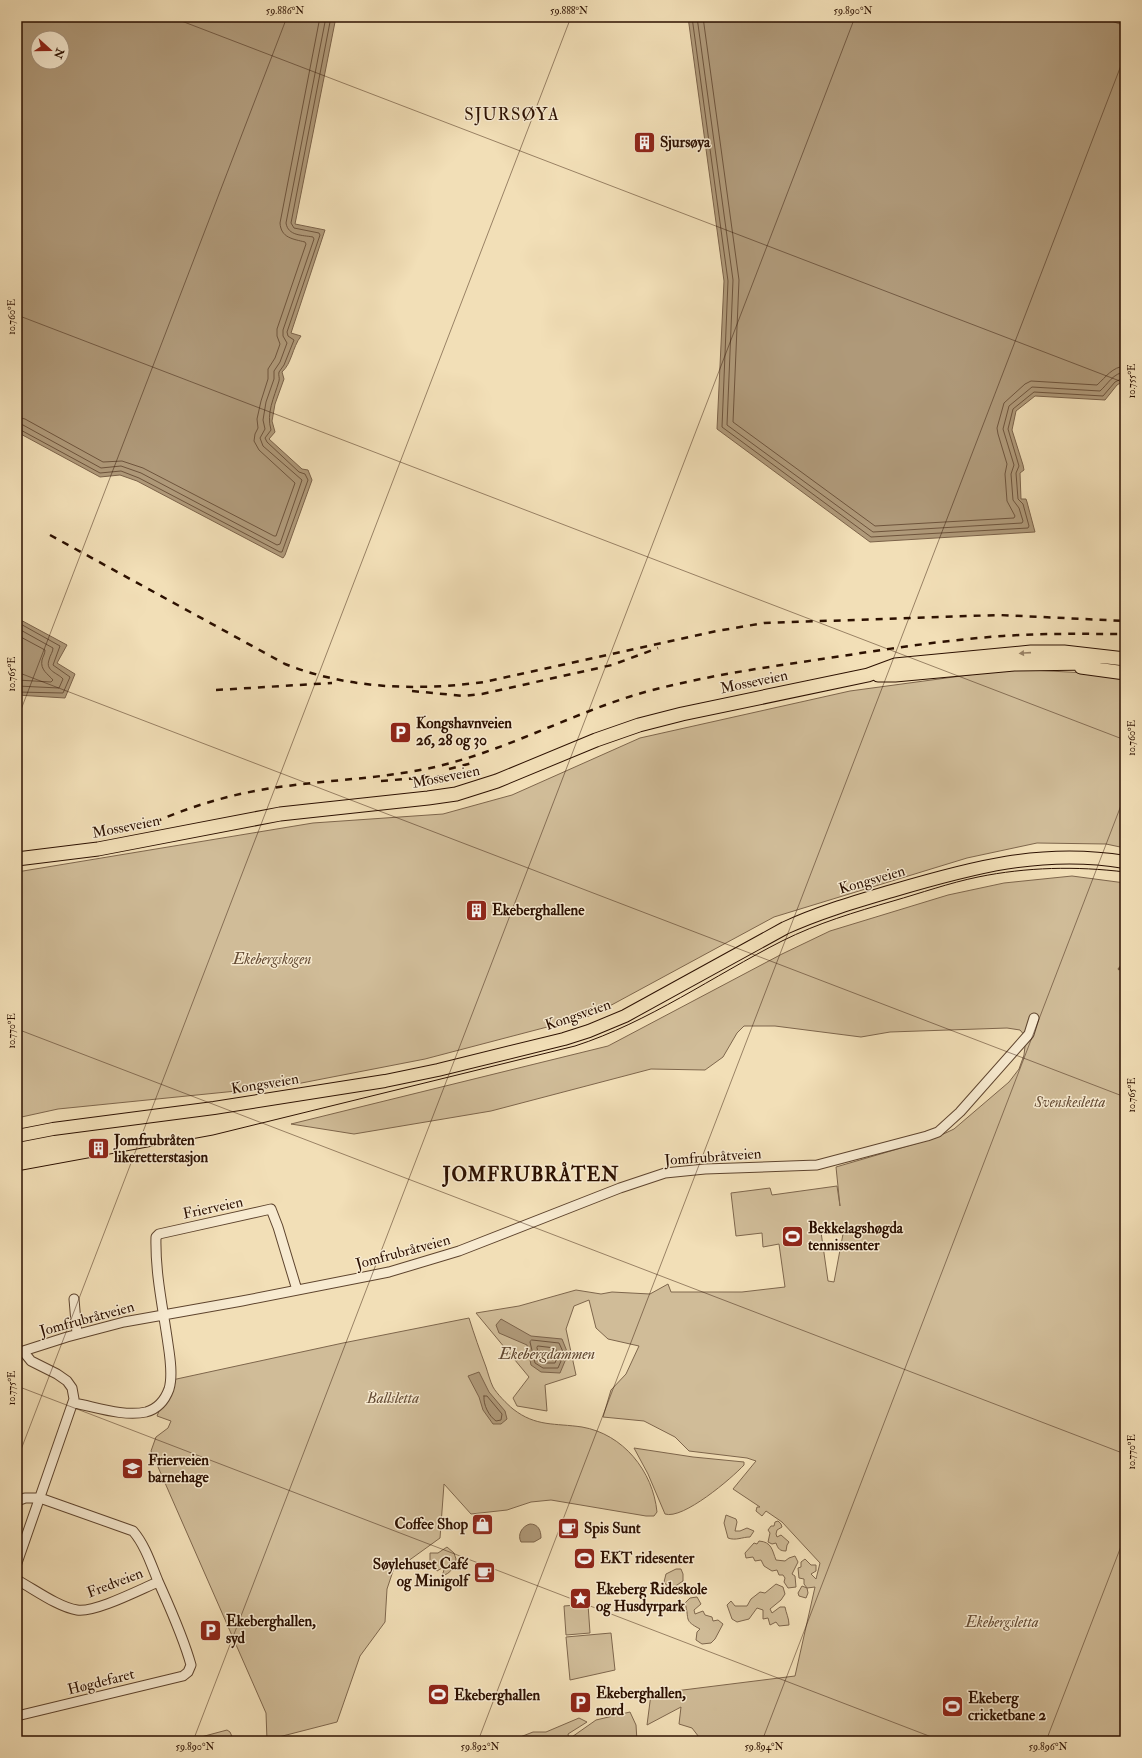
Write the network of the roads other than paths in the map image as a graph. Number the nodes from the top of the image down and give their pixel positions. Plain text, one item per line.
1 (1125, 653) edge
2 (1064, 658) junction
3 (1125, 659) edge
4 (1125, 666) edge
5 (1125, 673) edge
6 (17, 858) edge
7 (1125, 862) edge
8 (1034, 1018) dead end
9 (17, 1136) edge
10 (297, 1290) junction
11 (74, 1299) dead end
12 (164, 1315) junction
13 (77, 1334) junction
14 (20, 1352) edge
15 (74, 1403) junction
16 (40, 1498) junction
17 (17, 1501) edge
18 (17, 1563) edge
19 (17, 1580) edge
20 (158, 1582) junction
21 (17, 1716) edge

1 - 2 highway
2 - 3 highway, Mosseveien
2 - 4 highway, Mosseveien
2 - 5 highway
2 - 6 highway, Mosseveien
7 - 9 main road, Kongsveien
8 - 10 street, Jomfrubråtveien
10 - 12 street, Jomfrubråtveien
10 - 12 street, Frierveien
11 - 13 street
12 - 13 street, Jomfrubråtveien
12 - 15 street
13 - 14 street, Jomfrubråtveien
14 - 15 street
15 - 16 street
16 - 17 street
16 - 18 street
16 - 20 street
19 - 20 street, Fredveien
20 - 21 street, Høgdefaret

